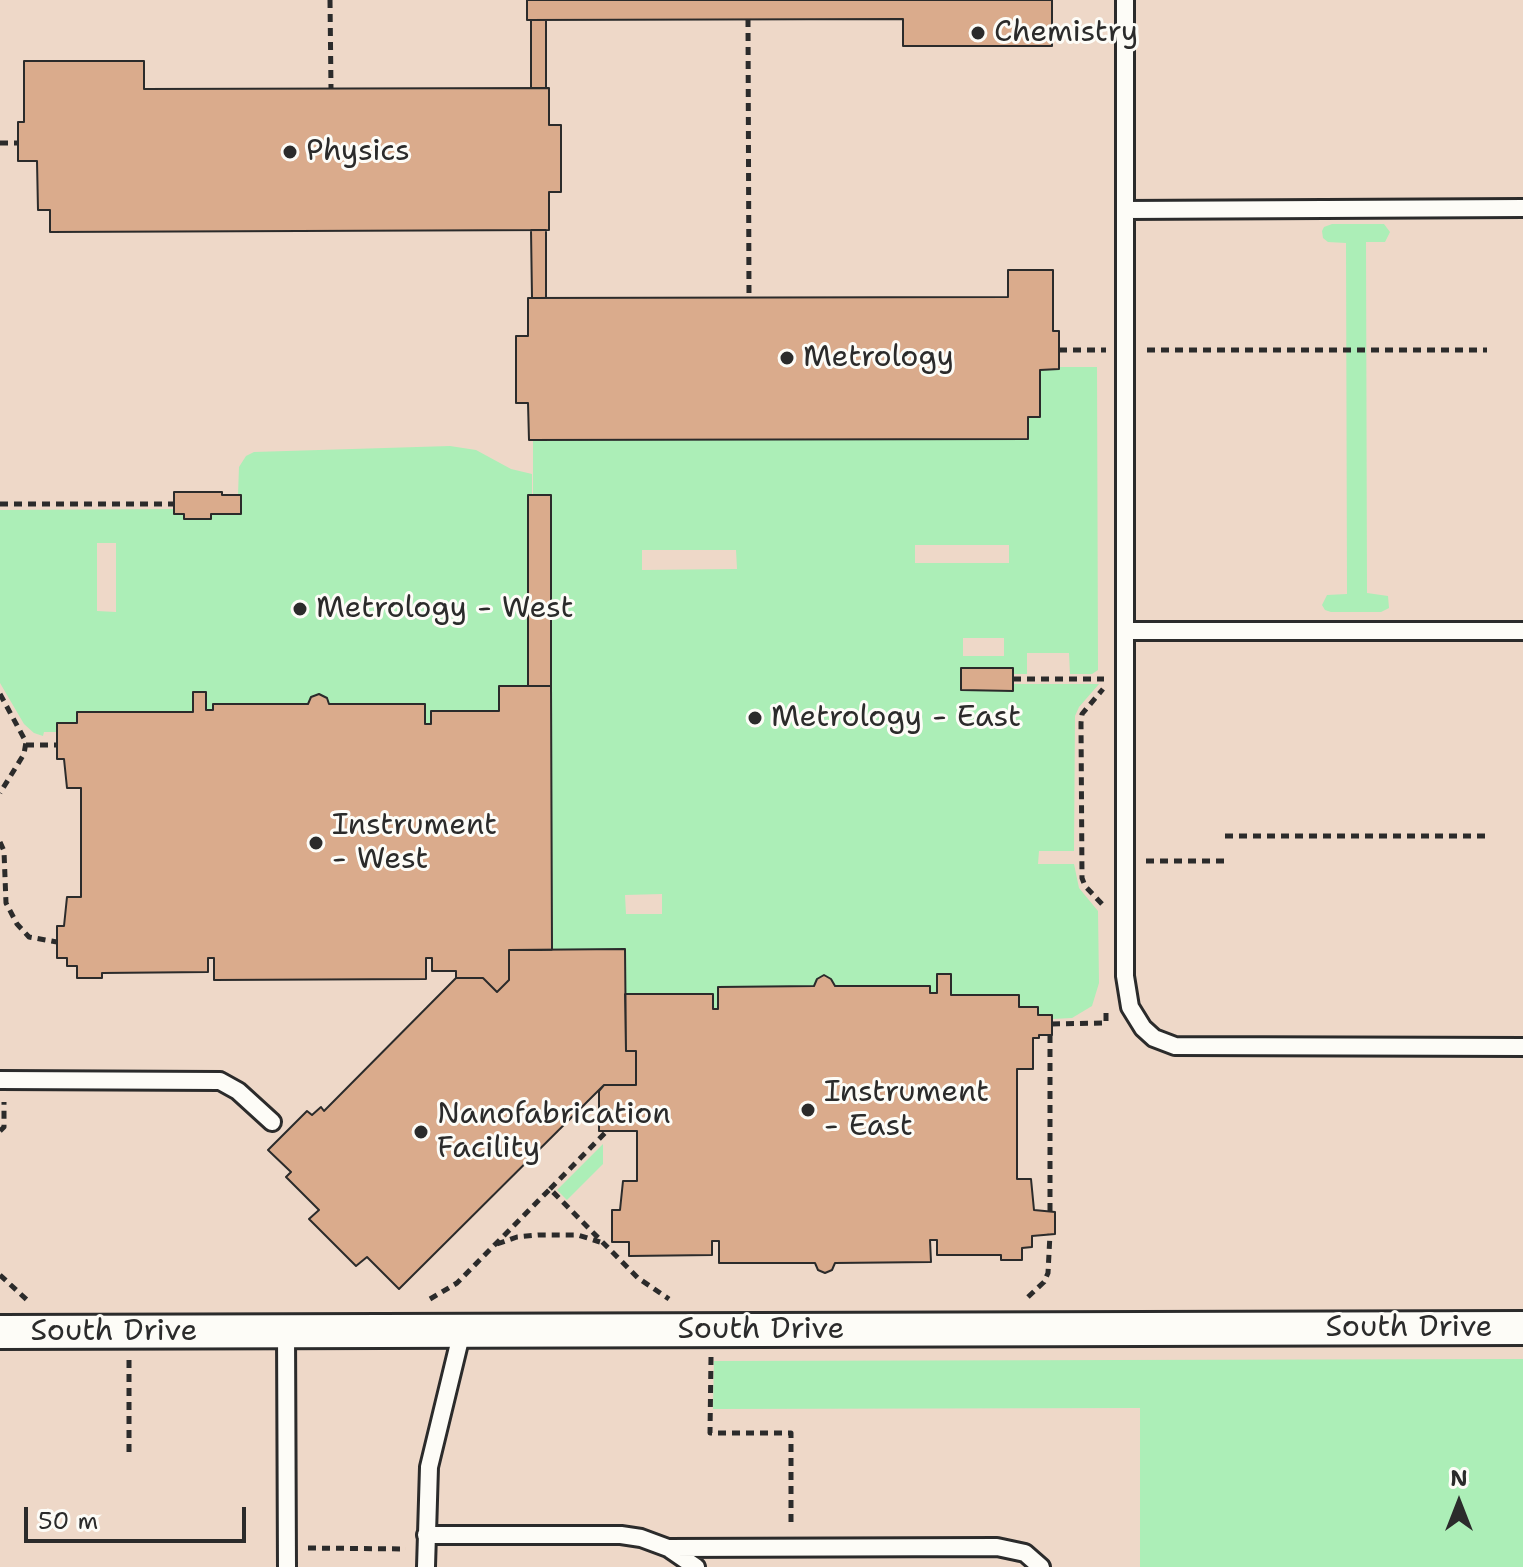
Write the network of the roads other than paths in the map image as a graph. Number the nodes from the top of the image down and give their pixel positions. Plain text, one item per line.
1 (1125, 0) edge
2 (1523, 208) edge
3 (1125, 210) junction
4 (1125, 631) junction
5 (1523, 631) edge
6 (1523, 1047) edge
7 (2, 1080) edge
8 (272, 1122) dead end
9 (1523, 1328) edge
10 (286, 1331) junction
11 (462, 1331) junction
12 (0, 1332) edge
13 (426, 1542) junction
14 (668, 1548) junction
15 (287, 1567) edge
16 (426, 1567) edge
17 (696, 1567) edge
18 (1041, 1567) edge

1 - 3 lane
2 - 3 lane
3 - 4 lane
4 - 5 lane
4 - 6 lane
7 - 8 lane
9 - 11 street, South Drive
10 - 11 street, South Drive
10 - 12 street, South Drive
10 - 15 lane
11 - 13 lane
13 - 14 lane
13 - 16 lane
14 - 17 lane
14 - 18 lane

